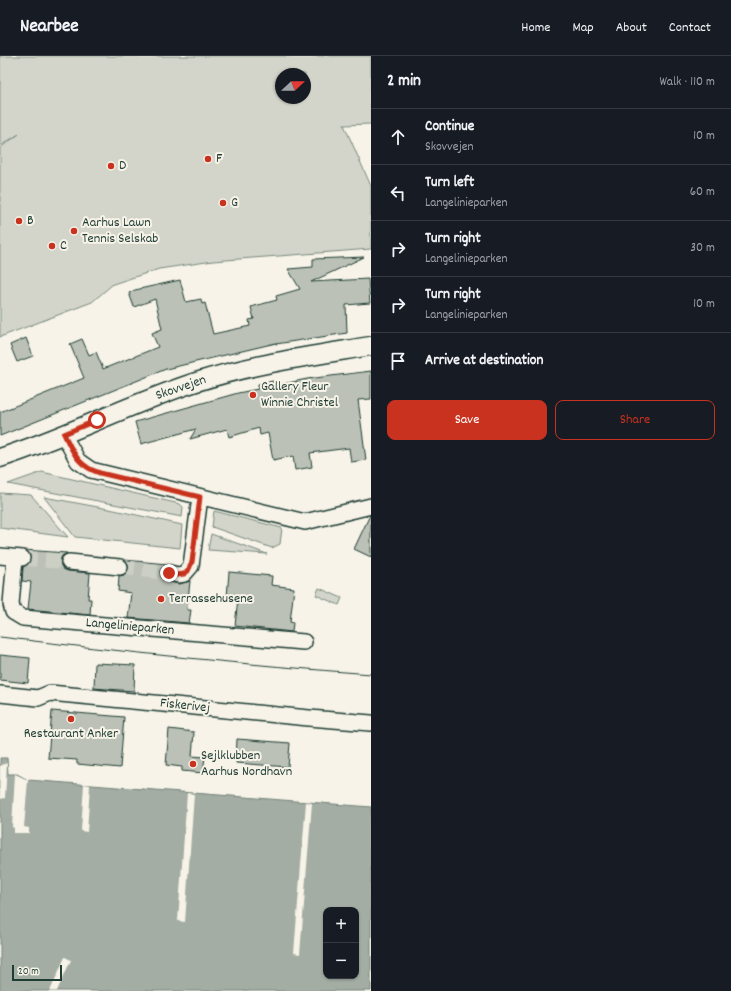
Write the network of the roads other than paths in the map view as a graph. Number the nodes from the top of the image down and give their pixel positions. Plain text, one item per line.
1 (371, 346) edge
2 (64, 434) junction
3 (0, 458) edge
4 (200, 497) junction
5 (371, 506) edge
6 (12, 557) edge
7 (69, 562) tunnel mouth
8 (120, 567) tunnel mouth
9 (169, 573) tunnel mouth
10 (304, 642) dead end
11 (0, 694) edge
12 (371, 723) edge

1 - 2 street, Skovvejen
2 - 3 street, Skovvejen
2 - 4 street
4 - 5 street
4 - 9 street
6 - 10 street, Langelinieparken
7 - 8 street
11 - 12 street, Fiskerivej

